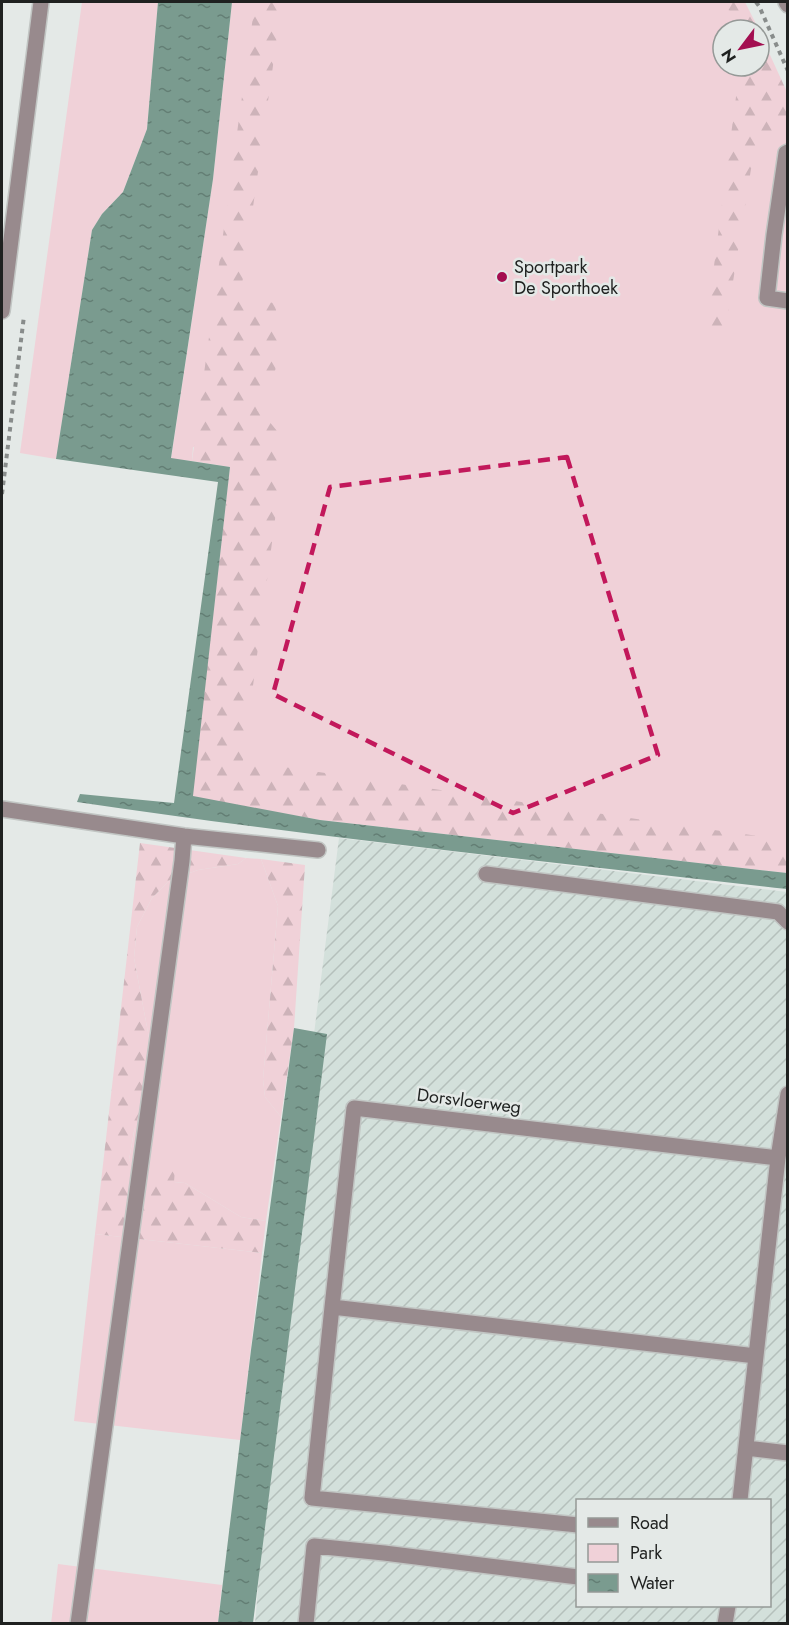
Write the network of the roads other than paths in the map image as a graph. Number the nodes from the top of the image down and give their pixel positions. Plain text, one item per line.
1 (41, 2) edge
2 (788, 152) edge
3 (788, 301) edge
4 (2, 311) edge
5 (2, 808) edge
6 (184, 836) junction
7 (318, 850) dead end
8 (486, 874) dead end
9 (788, 922) edge
10 (788, 1094) edge
11 (778, 1158) junction
12 (332, 1307) junction
13 (756, 1356) junction
14 (746, 1448) junction
15 (788, 1453) edge
16 (740, 1499) edge
17 (576, 1525) edge
18 (576, 1576) edge
19 (728, 1607) edge
20 (78, 1623) edge
21 (306, 1623) edge
22 (726, 1623) edge

1 - 4 street
2 - 3 street
5 - 6 street
6 - 7 street
6 - 20 street
8 - 9 street
10 - 11 street
11 - 12 street, Dorsvloerweg
11 - 13 street
12 - 13 street
12 - 17 street, Dorsvloerweg
13 - 14 street
14 - 15 street
14 - 16 street
18 - 21 street
19 - 22 street

